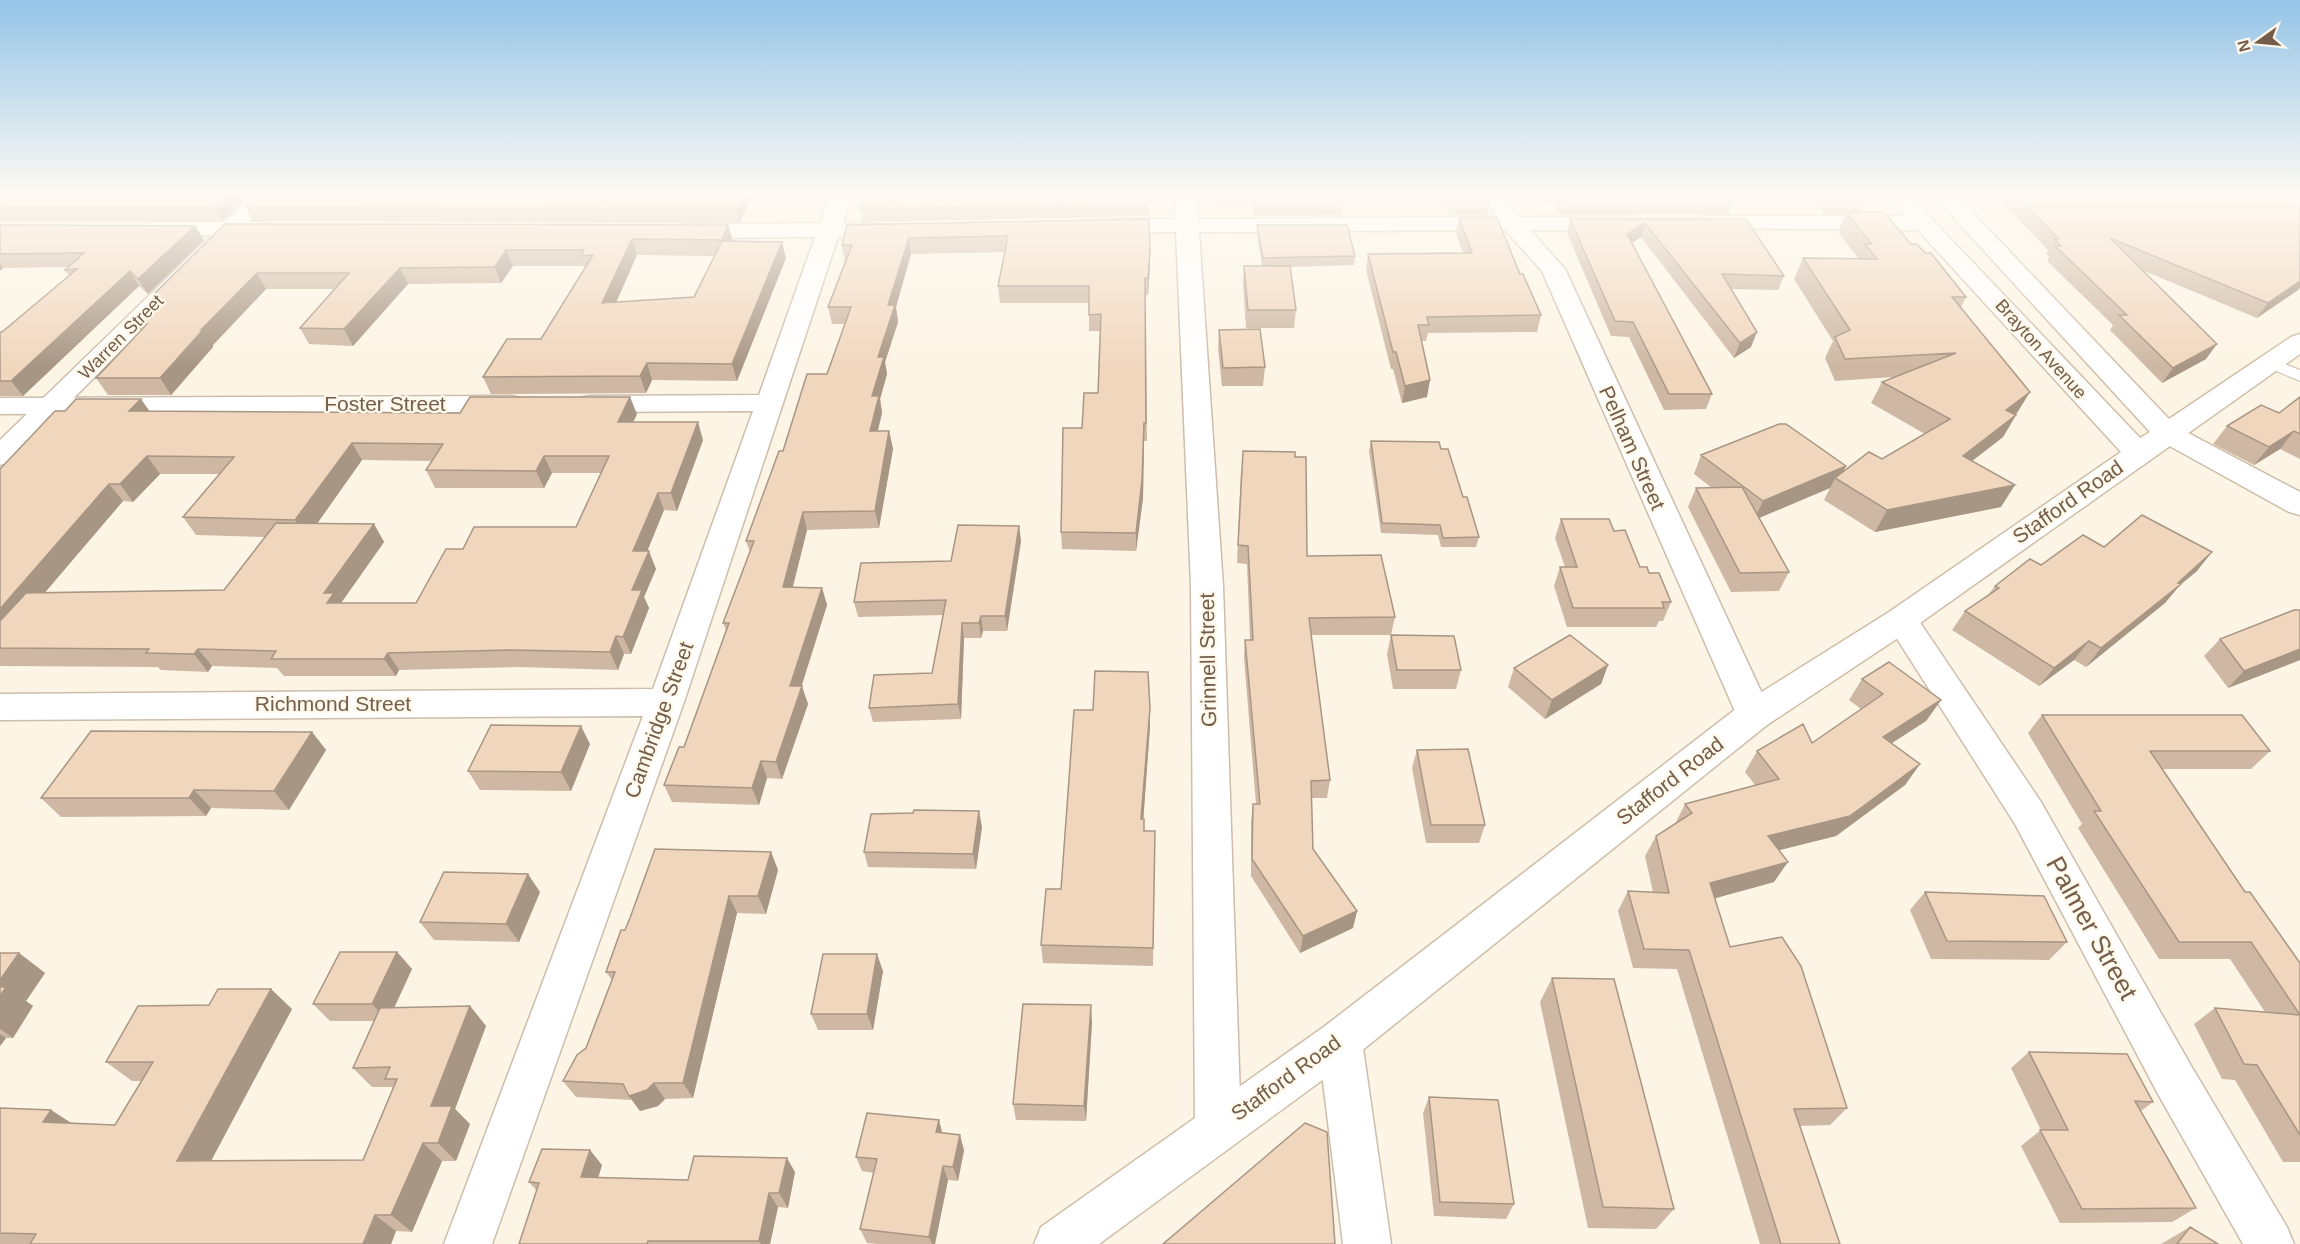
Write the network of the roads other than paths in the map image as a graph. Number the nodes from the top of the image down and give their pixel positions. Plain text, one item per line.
1 (208, 251) edge
2 (823, 251) edge
3 (1187, 251) edge
4 (1537, 251) edge
5 (1950, 251) edge
6 (1991, 251) edge
7 (2300, 342) edge
8 (2270, 363) junction
9 (2300, 376) edge
10 (771, 403) junction
11 (531, 404) edge
12 (567, 404) edge
13 (51, 405) junction
14 (0, 406) edge
15 (2152, 443) junction
16 (0, 456) edge
17 (2300, 505) edge
18 (1901, 620) junction
19 (666, 702) junction
20 (0, 707) edge
21 (1754, 715) junction
22 (1340, 1041) junction
23 (1218, 1127) junction
24 (468, 1244) edge
25 (1058, 1244) edge
26 (1367, 1244) edge
27 (2270, 1244) edge

1 - 13 street, Warren Street
2 - 10 street, Cambridge Street
3 - 23 street, Grinnell Street
4 - 21 street, Pelham Street
5 - 15 street, Brayton Avenue
6 - 15 street, Brayton Avenue
7 - 8 street, Stafford Road
8 - 9 lane
8 - 15 street, Stafford Road
10 - 12 street
10 - 19 street, Cambridge Street
11 - 13 street, Foster Street
13 - 14 street, Foster Street
13 - 16 street, Warren Street
15 - 17 street
15 - 18 street, Stafford Road
18 - 21 street, Stafford Road
18 - 27 street, Palmer Street
19 - 20 street, Richmond Street
19 - 24 street, Cambridge Street
21 - 22 street, Stafford Road
22 - 23 street, Stafford Road
22 - 26 street
23 - 25 street, Stafford Road

